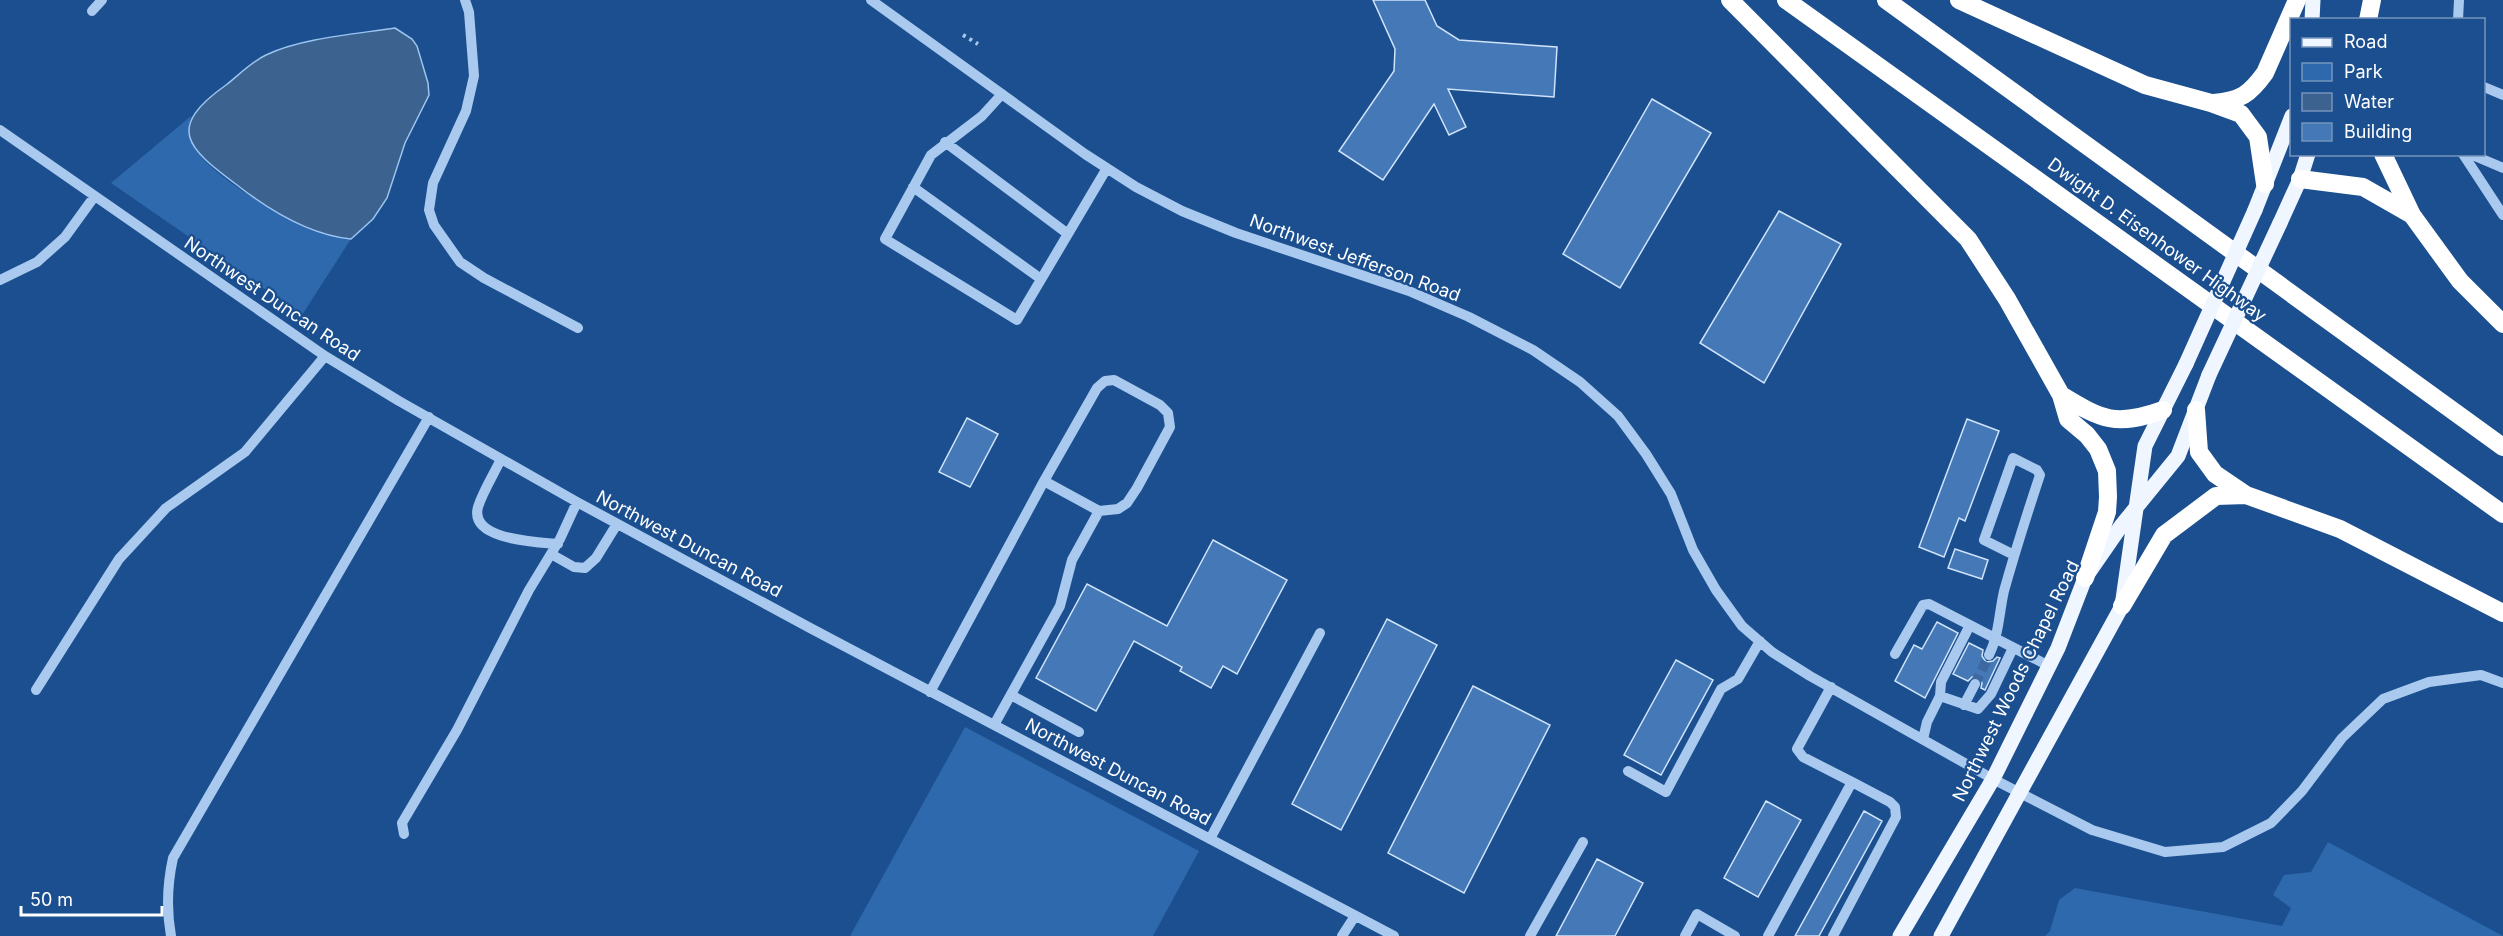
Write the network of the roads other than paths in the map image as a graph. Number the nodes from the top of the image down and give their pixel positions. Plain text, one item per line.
1 (102, 0) edge
2 (465, 0) edge
3 (871, 0) edge
4 (1730, 0) edge
5 (1786, 0) edge
6 (1886, 0) edge
7 (1959, 0) edge
8 (2297, 0) edge
9 (2313, 0) edge
10 (2371, 0) edge
11 (2459, 0) edge
12 (92, 11) dead end
13 (2312, 18) edge
14 (2359, 18) edge
15 (2368, 18) edge
16 (2458, 18) edge
17 (2485, 90) edge
18 (1002, 94) junction
19 (2503, 95) edge
20 (2211, 103) junction
21 (2290, 121) edge
22 (0, 130) edge
23 (945, 142) junction
24 (2307, 156) edge
25 (2384, 156) edge
26 (2464, 156) edge
27 (2475, 156) edge
28 (1107, 168) junction
29 (2503, 168) edge
30 (2300, 179) junction
31 (2265, 184) junction
32 (913, 187) junction
33 (94, 197) junction
34 (2412, 215) junction
35 (2503, 215) edge
36 (1068, 234) junction
37 (1041, 279) junction
38 (0, 280) edge
39 (2503, 324) edge
40 (578, 328) dead end
41 (325, 356) junction
42 (2061, 395) junction
43 (2163, 410) junction
44 (2196, 410) junction
45 (429, 417) junction
46 (2503, 447) edge
47 (501, 459) junction
48 (1044, 481) junction
49 (2246, 495) junction
50 (577, 502) junction
51 (2137, 509) junction
52 (1099, 511) junction
53 (2503, 514) edge
54 (617, 524) junction
55 (554, 549) junction
56 (2014, 555) junction
57 (2085, 578) junction
58 (2122, 606) junction
59 (2503, 613) edge
60 (1970, 625) junction
61 (1320, 633) dead end
62 (1997, 639) junction
63 (1760, 641) junction
64 (2013, 648) junction
65 (1896, 654) dead end
66 (1989, 655) tunnel mouth
67 (2049, 666) junction
68 (2503, 683) edge
69 (1975, 684) tunnel mouth
70 (1831, 687) junction
71 (36, 690) dead end
72 (930, 692) junction
73 (1011, 695) junction
74 (1940, 696) junction
75 (1964, 705) junction
76 (994, 725) junction
77 (1079, 732) dead end
78 (1923, 739) junction
79 (1628, 771) dead end
80 (1993, 779) junction
81 (1852, 782) junction
82 (2021, 793) junction
83 (404, 834) dead end
84 (1210, 839) junction
85 (1583, 842) dead end
86 (1355, 916) junction
87 (171, 936) edge
88 (1342, 936) edge
89 (1394, 936) edge
90 (1530, 936) edge
91 (1685, 936) edge
92 (1735, 936) edge
93 (1768, 936) edge
94 (1833, 936) edge
95 (1900, 936) edge
96 (1941, 936) edge

1 - 12 street
2 - 40 street
3 - 18 street, Northwest Jefferson Road
4 - 42 highway
5 - 53 highway, Dwight D. Eisenhower Highway
6 - 46 highway, Dwight D. Eisenhower Highway
7 - 20 highway
8 - 20 highway
9 - 13 main road
10 - 14 main road
10 - 15 highway
11 - 16 street
17 - 19 street
18 - 23 street
18 - 28 street, Northwest Jefferson Road
20 - 31 highway
21 - 31 main road, Northwest Woods Chapel Road
22 - 33 street, Northwest Duncan Road
23 - 32 street
23 - 36 street
24 - 30 main road, Northwest Woods Chapel Road
25 - 34 highway
26 - 35 street
27 - 29 street
28 - 36 street
28 - 63 street, Northwest Jefferson Road
30 - 34 highway
30 - 44 main road, Northwest Woods Chapel Road, bridge
31 - 43 main road, Northwest Woods Chapel Road, bridge
32 - 37 street
32 - 37 street
33 - 38 street
33 - 41 street, Northwest Duncan Road
34 - 39 highway
36 - 37 street
41 - 45 street, Northwest Duncan Road
41 - 71 street
42 - 43 highway
42 - 57 highway
43 - 51 main road, Northwest Woods Chapel Road
44 - 49 highway
44 - 51 main road, Northwest Woods Chapel Road
45 - 47 street, Northwest Duncan Road
45 - 87 street
47 - 50 street, Northwest Duncan Road
47 - 55 street
48 - 52 street
48 - 52 street
48 - 72 street
49 - 58 highway
49 - 59 highway
50 - 54 street, Northwest Duncan Road
50 - 55 street
51 - 57 main road, Northwest Woods Chapel Road
51 - 58 main road, Northwest Woods Chapel Road
52 - 73 street
54 - 55 street
54 - 72 street, Northwest Duncan Road
55 - 83 street
56 - 56 street
56 - 62 street
57 - 67 main road, Northwest Woods Chapel Road
58 - 82 main road, Northwest Woods Chapel Road
60 - 62 street
60 - 65 street
60 - 74 street
61 - 84 street
62 - 64 street
62 - 66 street
63 - 70 street, Northwest Jefferson Road
63 - 79 street
64 - 67 street
64 - 75 street
67 - 80 main road, Northwest Woods Chapel Road
68 - 82 street, Northwest Jefferson Road
69 - 75 street
70 - 78 street, Northwest Jefferson Road
70 - 81 street
72 - 76 street, Northwest Duncan Road
73 - 76 street
73 - 77 street
74 - 75 street
74 - 78 street
76 - 84 street, Northwest Duncan Road
78 - 80 street, Northwest Jefferson Road
80 - 82 street, Northwest Jefferson Road
80 - 95 main road, Northwest Woods Chapel Road
81 - 93 street
81 - 94 street
82 - 96 main road, Northwest Woods Chapel Road
84 - 86 street, Northwest Duncan Road
85 - 90 street
86 - 88 street
86 - 89 street, Northwest Duncan Road
91 - 92 street

